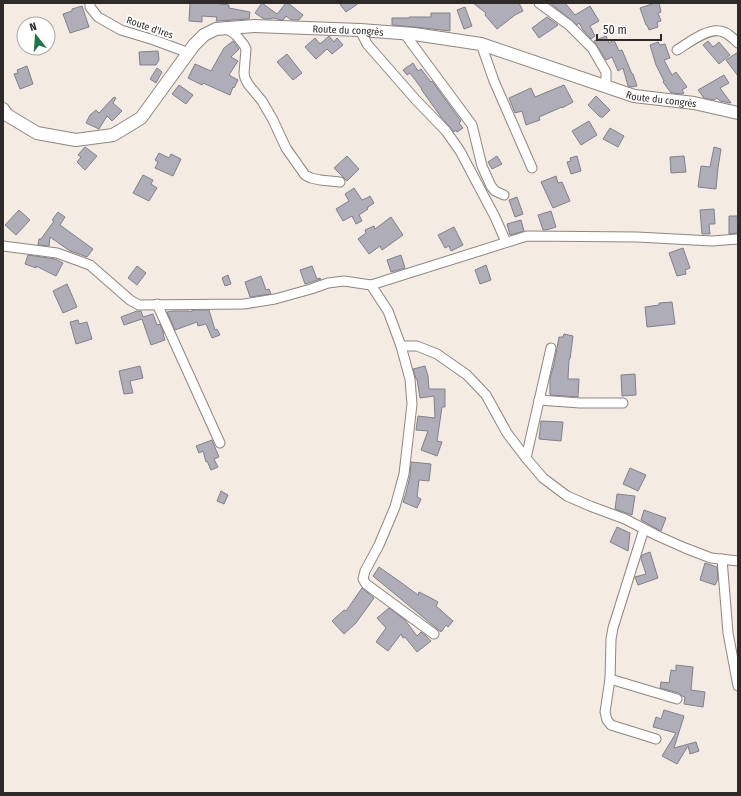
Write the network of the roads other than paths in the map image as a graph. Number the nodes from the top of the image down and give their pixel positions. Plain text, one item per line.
1 (90, 3) edge
2 (539, 3) edge
3 (226, 27) junction
4 (360, 30) junction
5 (404, 33) junction
6 (738, 43) edge
7 (481, 44) junction
8 (677, 50) dead end
9 (189, 53) junction
10 (606, 87) junction
11 (3, 109) edge
12 (738, 113) edge
13 (532, 168) dead end
14 (340, 182) dead end
15 (504, 195) dead end
16 (738, 240) edge
17 (506, 242) junction
18 (3, 246) edge
19 (371, 286) junction
20 (156, 304) junction
21 (401, 346) junction
22 (551, 348) dead end
23 (539, 400) junction
24 (623, 403) dead end
25 (220, 443) dead end
26 (526, 458) junction
27 (644, 529) junction
28 (722, 558) junction
29 (738, 561) edge
30 (434, 634) dead end
31 (610, 679) junction
32 (738, 686) edge
33 (677, 699) dead end
34 (656, 740) dead end

1 - 9 street, Route d'Ires
2 - 10 street
3 - 4 main road, Route du congrès
3 - 9 main road, Route du congrès
3 - 14 street
4 - 5 main road, Route du congrès
4 - 17 street
5 - 7 main road, Route du congrès
5 - 15 street
6 - 8 street
7 - 10 main road, Route du congrès
7 - 13 street
9 - 11 main road, Route du congrès
10 - 12 main road, Route du congrès
16 - 17 street
17 - 19 street
18 - 20 street
19 - 20 street
19 - 21 street
20 - 25 street
21 - 26 street
21 - 30 street
22 - 23 street
23 - 24 street
23 - 26 street
26 - 27 street
27 - 28 street
27 - 31 street
28 - 29 street
28 - 32 street
31 - 33 street
31 - 34 street

